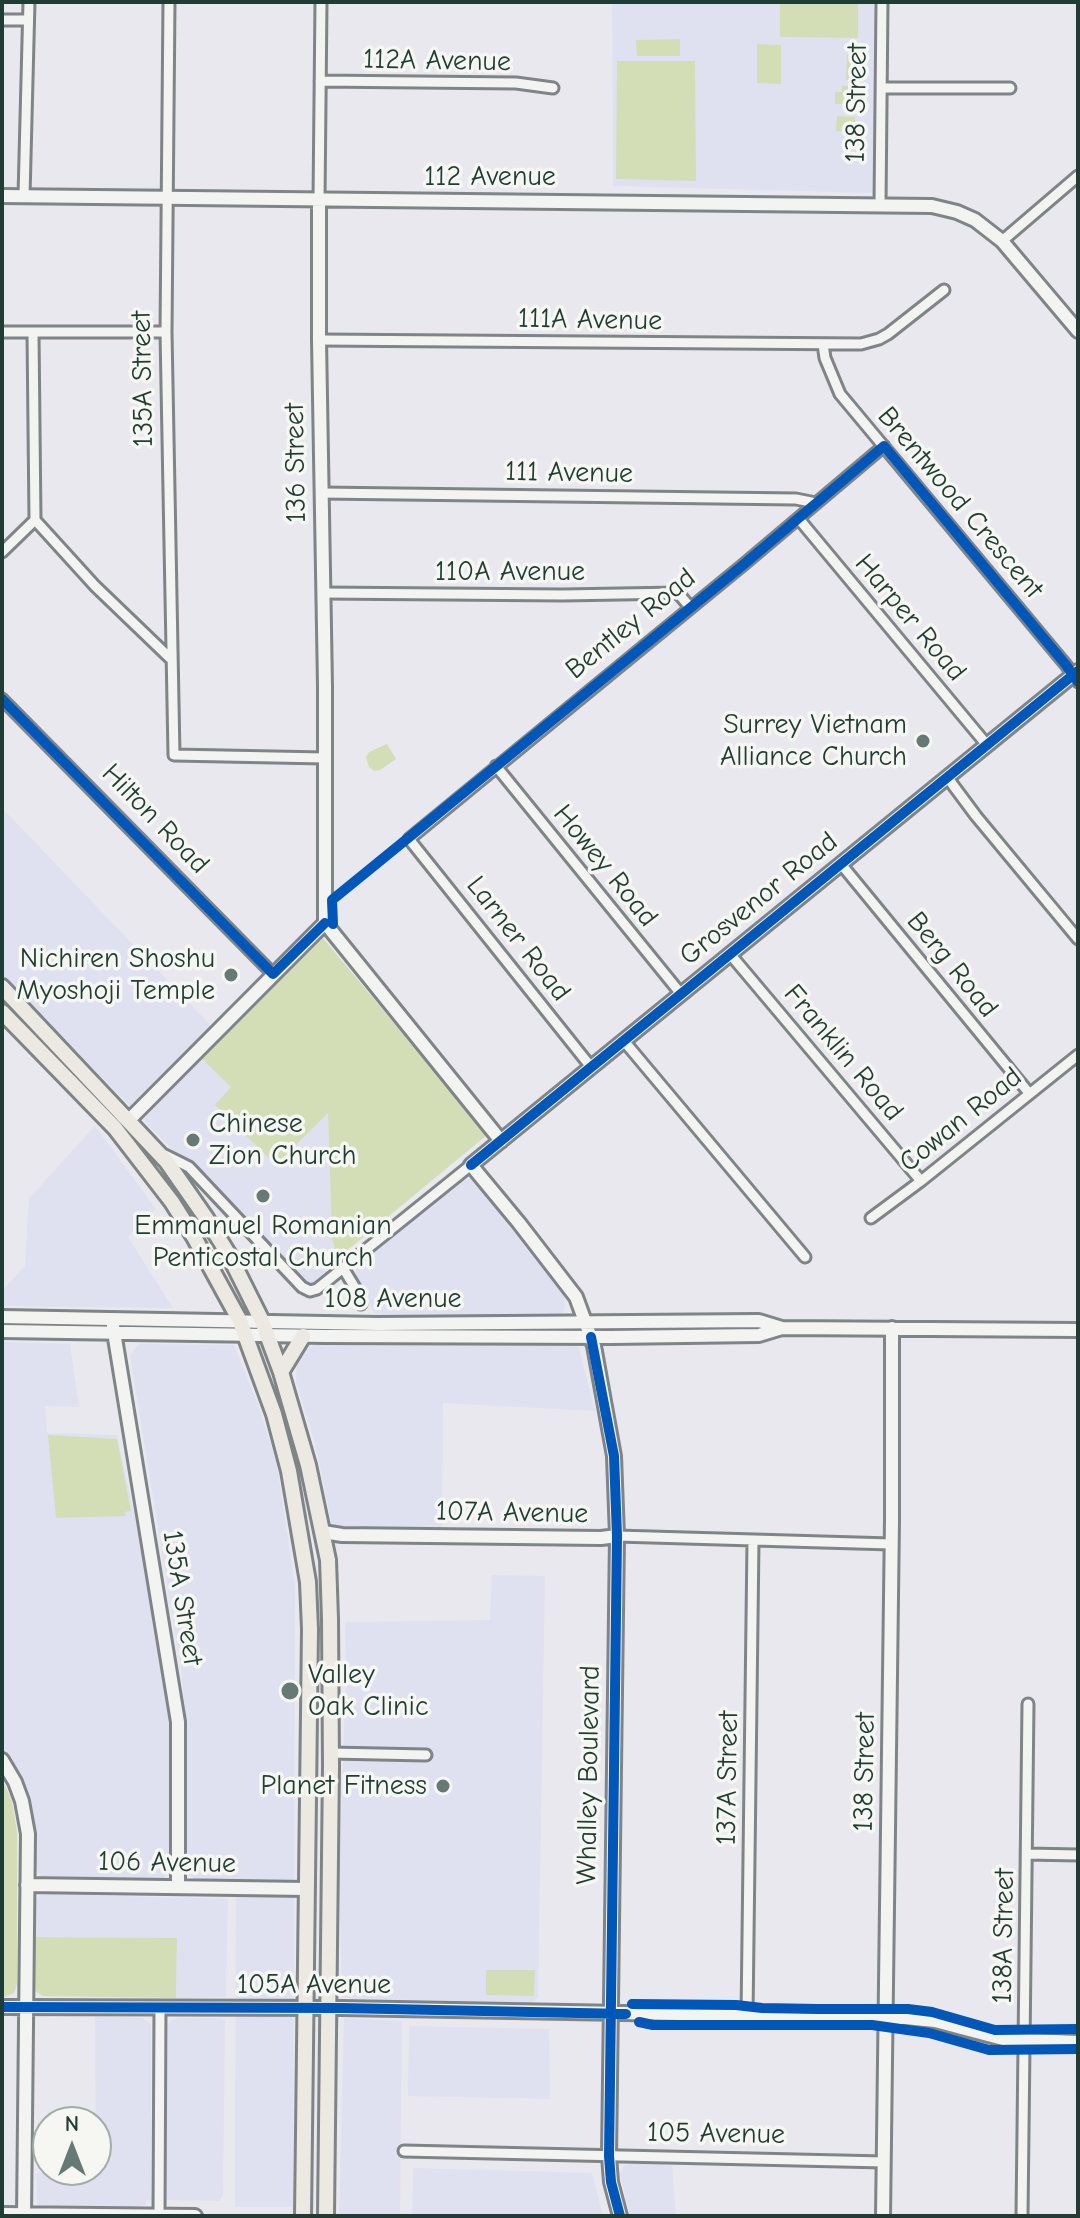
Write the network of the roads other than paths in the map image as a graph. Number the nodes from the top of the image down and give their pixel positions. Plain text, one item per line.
1 (29, 2) edge
2 (169, 2) edge
3 (321, 2) edge
4 (882, 2) edge
5 (2, 20) edge
6 (28, 20) junction
7 (320, 81) junction
8 (553, 88) dead end
9 (882, 88) junction
10 (1010, 88) dead end
11 (1078, 176) edge
12 (2, 196) edge
13 (24, 196) junction
14 (166, 198) junction
15 (319, 200) junction
16 (880, 204) junction
17 (1002, 241) junction
18 (944, 290) dead end
19 (1078, 331) edge
20 (2, 332) edge
21 (166, 332) junction
22 (33, 333) junction
23 (319, 340) junction
24 (823, 344) junction
25 (884, 446) junction
26 (321, 493) junction
27 (816, 503) junction
28 (799, 519) junction
29 (35, 520) junction
30 (2, 552) edge
31 (323, 593) junction
32 (690, 607) junction
33 (173, 660) junction
34 (1076, 676) edge
35 (2, 699) edge
36 (987, 745) junction
37 (324, 758) junction
38 (496, 766) junction
39 (947, 777) junction
40 (409, 839) joint
41 (841, 864) junction
42 (325, 923) junction
43 (1078, 939) edge
44 (730, 954) junction
45 (273, 974) junction
46 (2, 987) edge
47 (681, 994) junction
48 (2, 1012) edge
49 (624, 1041) junction
50 (1078, 1055) edge
51 (591, 1067) junction
52 (1029, 1093) junction
53 (129, 1120) junction
54 (501, 1141) junction
55 (156, 1150) junction
56 (471, 1165) junction
57 (921, 1181) junction
58 (871, 1218) dead end
59 (805, 1257) dead end
60 (343, 1268) junction
61 (361, 1304) dead end
62 (2, 1317) edge
63 (112, 1319) junction
64 (586, 1322) junction
65 (242, 1327) junction
66 (264, 1328) junction
67 (782, 1328) junction
68 (892, 1328) junction
69 (1078, 1330) edge
70 (2, 1331) edge
71 (114, 1332) junction
72 (303, 1336) junction
73 (591, 1337) junction
74 (281, 1372) junction
75 (323, 1532) junction
76 (617, 1536) junction
77 (753, 1541) junction
78 (891, 1544) junction
79 (1028, 1704) dead end
80 (309, 1732) junction
81 (331, 1753) junction
82 (426, 1755) dead end
83 (2, 1760) edge
84 (308, 1765) junction
85 (1027, 1854) junction
86 (1078, 1855) edge
87 (27, 1885) junction
88 (178, 1887) junction
89 (307, 1889) junction
90 (2, 2007) edge
91 (26, 2008) junction
92 (306, 2008) junction
93 (328, 2008) junction
94 (160, 2009) junction
95 (610, 2014) junction
96 (747, 2016) junction
97 (885, 2018) junction
98 (1024, 2040) junction
99 (1078, 2042) edge
100 (404, 2151) dead end
101 (609, 2156) junction
102 (884, 2162) junction
103 (2, 2214) edge
104 (24, 2215) edge
105 (159, 2215) edge
106 (195, 2216) edge
107 (303, 2216) edge
108 (326, 2216) edge
109 (620, 2216) edge
110 (883, 2216) edge
111 (1022, 2216) edge

1 - 6 street
2 - 14 street, 135A Street
3 - 7 street, 136 Street
4 - 9 street, 138 Street
5 - 6 street
6 - 13 street
7 - 8 street, 112A Avenue
7 - 15 street, 136 Street
9 - 10 street
9 - 16 street, 138 Street
11 - 17 street
12 - 13 street, 112 Avenue
13 - 14 street, 112 Avenue
14 - 15 street, 112 Avenue
14 - 21 street, 135A Street
15 - 16 street, 112 Avenue
15 - 23 street, 136 Street
16 - 17 street, 112 Avenue
17 - 19 street, 112 Avenue
18 - 24 street, 111A Avenue
20 - 22 street
21 - 22 street
21 - 33 street, 135A Street
22 - 29 street
23 - 24 street, 111A Avenue
23 - 26 street, 136 Street
24 - 25 street, Brentwood Crescent
25 - 27 street, Bentley Road
25 - 34 street, Brentwood Crescent
26 - 27 street, 111 Avenue
26 - 31 street, 136 Street
27 - 28 street, Bentley Road
28 - 32 street, Bentley Road
28 - 36 street, Harper Road
29 - 30 street
29 - 33 street
31 - 32 street, 110A Avenue
31 - 37 street, 136 Street
32 - 38 street, Bentley Road
33 - 37 street, 135A Street
34 - 36 street, Grosvenor Road
35 - 45 street, Hilton Road
36 - 39 street, Grosvenor Road
37 - 42 street, 136 Street
38 - 40 street, Bentley Road
38 - 47 street, Howey Road
39 - 41 street, Grosvenor Road
39 - 43 street
40 - 51 street, Larner Road
41 - 44 street, Grosvenor Road
41 - 52 street, Berg Road
42 - 45 street
42 - 54 street
44 - 47 street, Grosvenor Road
44 - 57 street, Franklin Road
45 - 53 street
46 - 53 main road
47 - 49 street, Grosvenor Road
48 - 65 main road
49 - 51 street, Grosvenor Road
49 - 59 street
50 - 52 street, Cowan Road
51 - 54 street, Grosvenor Road
52 - 57 street, Cowan Road
53 - 55 main road
54 - 56 street, Grosvenor Road
55 - 60 street, Grosvenor Road
55 - 66 main road
56 - 60 street, Grosvenor Road
56 - 64 street, Whalley Boulevard
57 - 58 street, Cowan Road
60 - 61 street
62 - 63 street, 108 Avenue
63 - 65 street, 108 Avenue
63 - 71 street, 135A Street
64 - 66 street, 108 Avenue
64 - 67 street, 108 Avenue
64 - 73 street, Whalley Boulevard
65 - 66 street, 108 Avenue
65 - 71 street, 108 Avenue
65 - 80 main road
66 - 72 street, 108 Avenue
66 - 74 main road
67 - 68 street, 108 Avenue
67 - 73 street, 108 Avenue
68 - 69 street, 108 Avenue
68 - 78 street, 138 Street
70 - 71 street, 108 Avenue
71 - 88 street, 135A Street
72 - 73 street, 108 Avenue
72 - 74 main road
73 - 76 street, Whalley Boulevard
74 - 75 main road
75 - 76 street, 107A Avenue
75 - 81 main road
76 - 77 street, 107A Avenue
76 - 95 street, Whalley Boulevard
77 - 78 street, 107A Avenue
77 - 96 street, 137A Street
78 - 97 street, 138 Street
79 - 85 street, 138A Street
80 - 81 main road
80 - 84 main road
81 - 82 street
81 - 84 main road
81 - 93 main road
83 - 87 street
84 - 89 main road
85 - 86 street
85 - 98 street, 138A Street
87 - 88 street, 106 Avenue
87 - 91 street
88 - 89 street, 106 Avenue
89 - 92 main road
90 - 91 street, 105A Avenue
91 - 94 street, 105A Avenue
91 - 104 street
92 - 93 street, 105A Avenue
92 - 94 street, 105A Avenue
92 - 107 main road
93 - 95 street, 105A Avenue
93 - 108 main road
94 - 105 street
95 - 96 street, 105A Avenue
95 - 101 street, Whalley Boulevard
96 - 97 street, 105A Avenue
97 - 98 street, 105A Avenue
97 - 102 street, 138 Street
98 - 99 street, 105A Avenue
98 - 111 street, 138A Street
100 - 101 street, 105 Avenue
101 - 102 street, 105 Avenue
101 - 109 street, Whalley Boulevard
102 - 110 street, 138 Street
103 - 104 street
104 - 105 street
105 - 106 street

